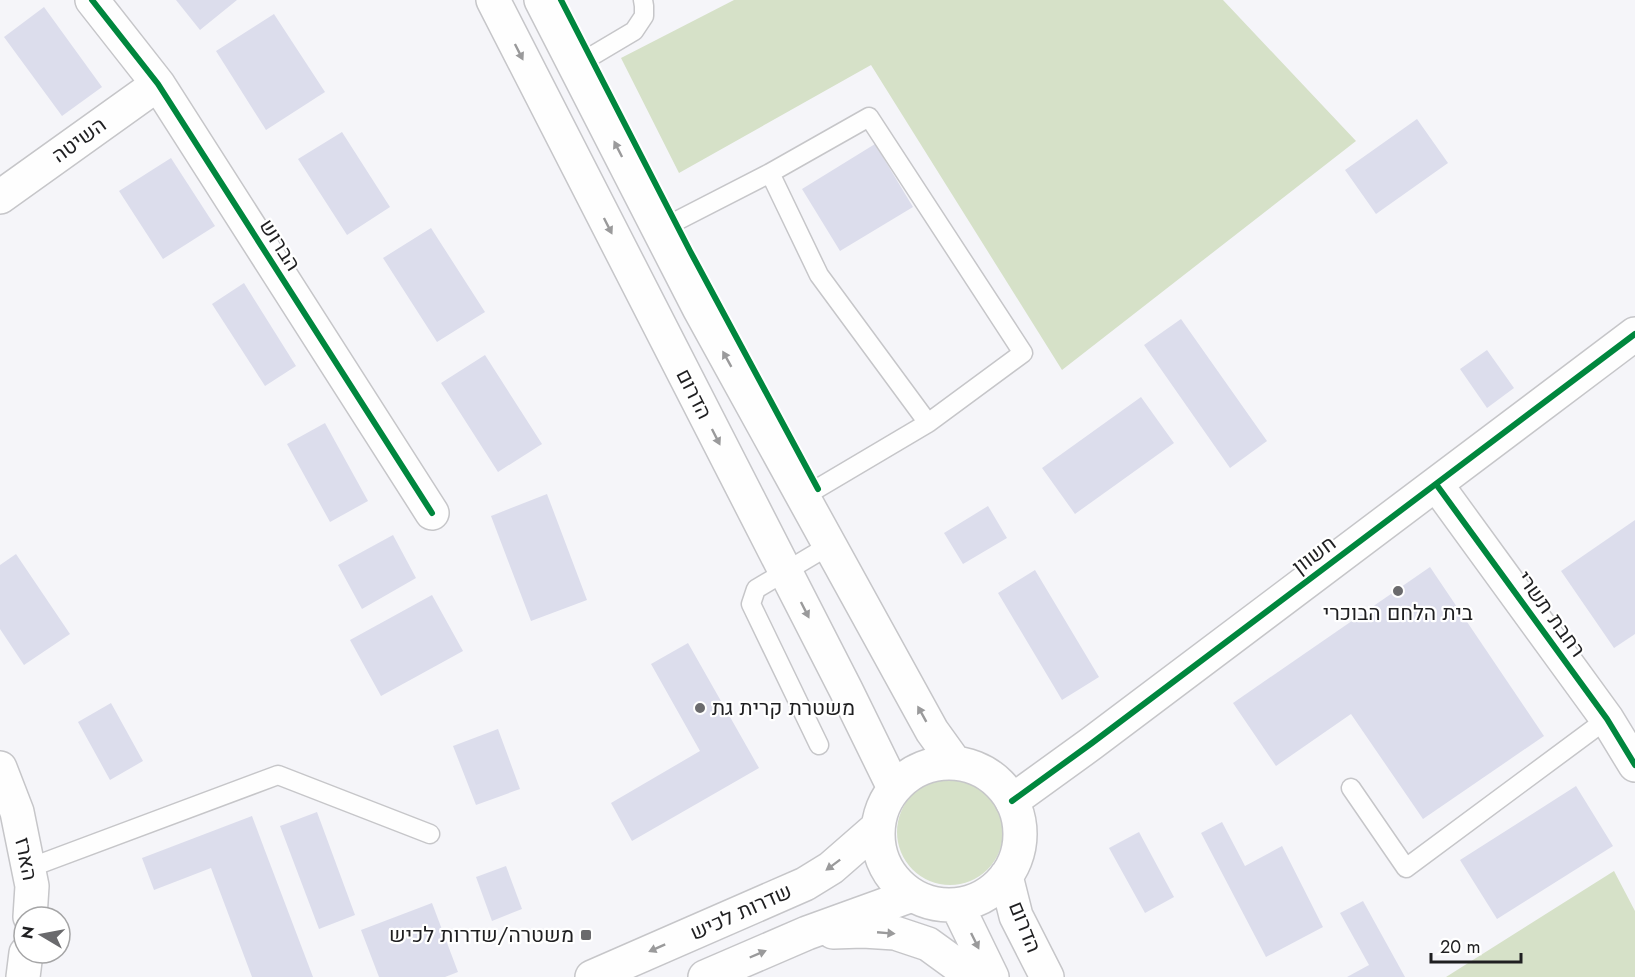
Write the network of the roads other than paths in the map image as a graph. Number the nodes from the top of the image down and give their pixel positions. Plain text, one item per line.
1 (92, 0) edge
2 (493, 0) edge
3 (541, 0) edge
4 (643, 0) edge
5 (575, 66) junction
6 (158, 84) junction
7 (770, 174) junction
8 (0, 197) edge
9 (659, 230) junction
10 (1635, 334) edge
11 (928, 423) junction
12 (1436, 484) junction
13 (803, 497) junction
14 (432, 513) dead end
15 (830, 545) junction
16 (786, 572) junction
17 (1607, 719) junction
18 (819, 744) dead end
19 (955, 763) junction
20 (1635, 765) edge
21 (0, 768) edge
22 (894, 788) junction
23 (1351, 788) dead end
24 (1012, 801) junction
25 (8, 815) edge
26 (878, 827) junction
27 (430, 834) dead end
28 (29, 868) junction
29 (1006, 876) junction
30 (912, 895) junction
31 (31, 905) edge
32 (957, 905) junction
33 (807, 933) junction
34 (592, 977) edge
35 (705, 977) edge
36 (968, 977) edge
37 (992, 977) edge
38 (1047, 977) edge

1 - 6 main road, הברוש
2 -> 16 main road, הדרום
3 - 5 main road
4 - 5 lane
9 -> 5 main road
6 - 8 main road, השיטה
6 - 14 main road, הברוש
7 - 9 lane
7 - 11 lane
7 - 11 lane
13 -> 9 main road
10 - 12 main road, חשוון
11 - 13 lane
12 - 17 main road, רחבת תשרי
12 - 24 main road, חשוון
13 - 15 main road
15 - 16 lane
19 -> 15 main road
16 - 18 lane
16 -> 22 main road, הדרום
17 - 20 main road, רחבת תשרי
17 - 23 lane
19 - 22 main road
19 - 24 main road
21 - 25 main road, הארז
22 - 26 main road
24 - 29 main road
25 - 28 main road, הארז
26 - 30 main road
26 -> 34 main road, שדרות לכיש
27 - 28 lane
28 - 31 main road, הארז
29 - 32 main road
29 - 38 main road, הדרום
30 - 32 main road
30 - 33 main road
32 -> 37 main road
35 -> 33 main road
33 -> 36 main road

